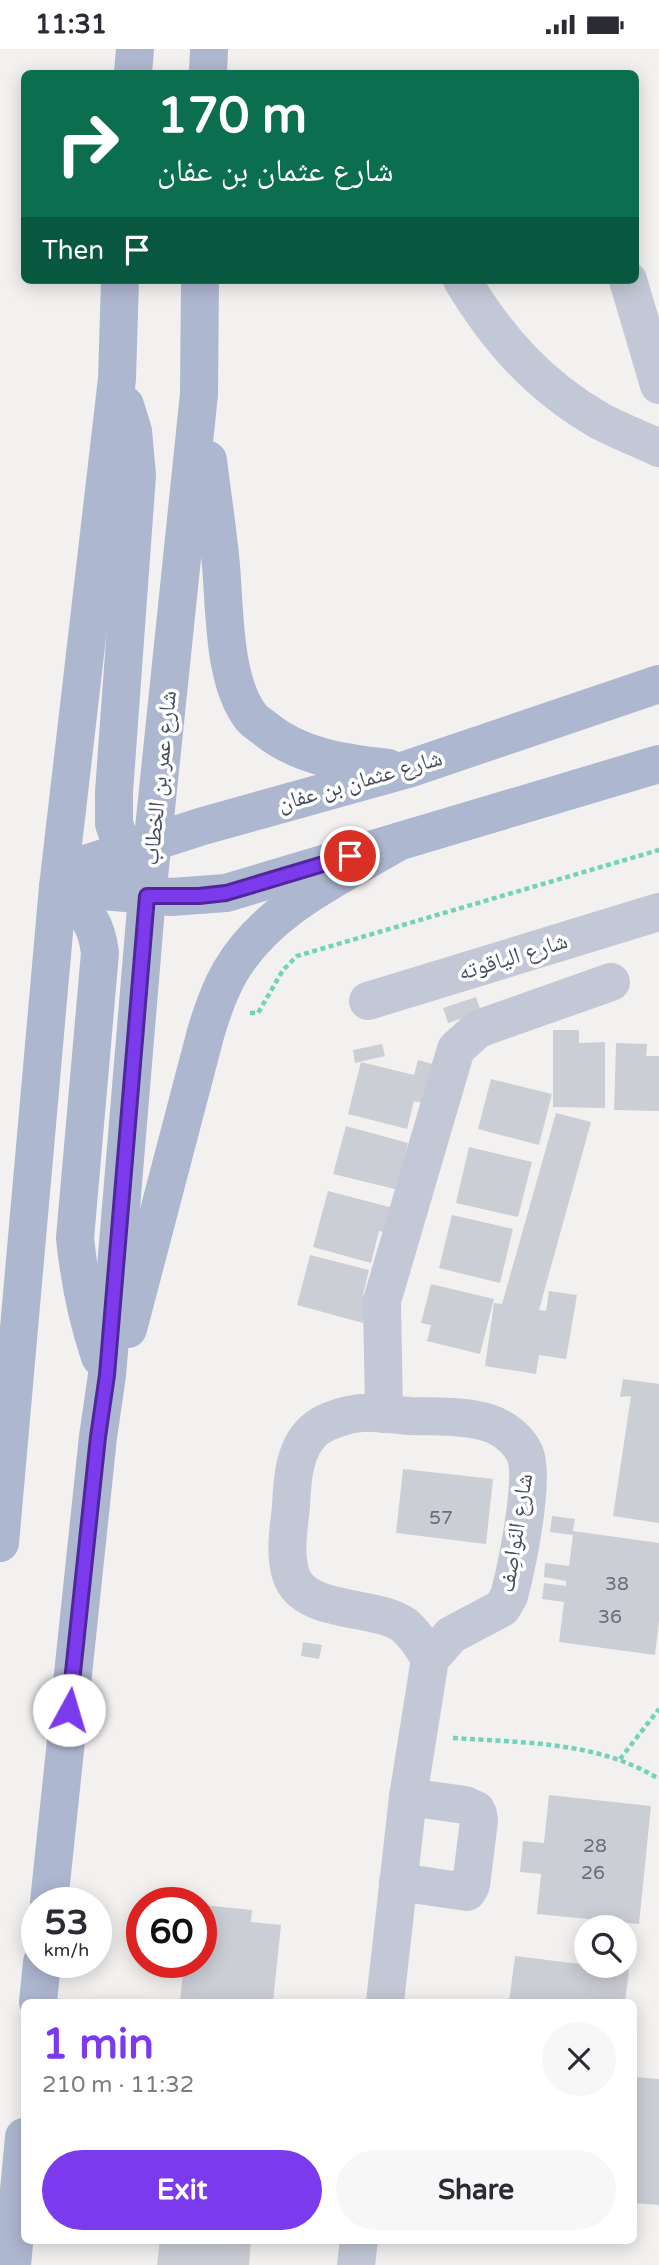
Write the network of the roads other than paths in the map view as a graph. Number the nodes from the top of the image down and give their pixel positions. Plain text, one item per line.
1 (135, 49) edge
2 (209, 49) edge
3 (133, 70) edge
4 (208, 70) edge
5 (120, 284) edge
6 (200, 284) edge
7 (465, 284) edge
8 (629, 284) edge
9 (117, 379) junction
10 (659, 385) edge
11 (199, 394) junction
12 (659, 448) edge
13 (659, 684) edge
14 (659, 764) edge
15 (408, 769) junction
16 (589, 785) junction
17 (659, 791) edge
18 (400, 841) junction
19 (138, 847) junction
20 (59, 879) junction
21 (147, 896) junction
22 (659, 912) edge
23 (611, 982) dead end
24 (368, 1002) dead end
25 (107, 1375) junction
26 (384, 1414) junction
27 (0, 1543) edge
28 (430, 1659) junction
29 (408, 1797) junction
30 (398, 1882) junction
31 (50, 1887) edge
32 (41, 1978) edge
33 (38, 1999) edge
34 (385, 1999) edge
35 (21, 2169) edge
36 (12, 2265) edge

1 - 3 main road
2 - 4 main road
5 - 9 main road
6 - 11 main road, شارع عمر بن الخطاب
7 - 12 street
8 - 10 street
9 - 19 main road
9 - 20 main road
11 - 15 main road
11 - 19 main road, شارع عمر بن الخطاب
13 - 15 main road, شارع عثمان بن عفان
14 - 16 main road
15 - 19 main road, شارع عثمان بن عفان
16 - 17 main road
16 - 18 main road
18 - 21 main road
18 - 25 main road
19 - 20 main road, شارع عثمان بن عفان
19 - 21 main road
20 - 21 main road
20 - 25 main road
20 - 27 main road
21 - 25 main road, شارع عمر بن الخطاب
22 - 24 street, شارع الياقوته
23 - 26 street
25 - 31 main road, شارع عمر بن الخطاب
26 - 28 street, شارع النَواصِف
26 - 28 street, شارع النَواصِف
28 - 29 street
29 - 30 street
29 - 30 street
30 - 34 street
32 - 33 main road
35 - 36 main road

